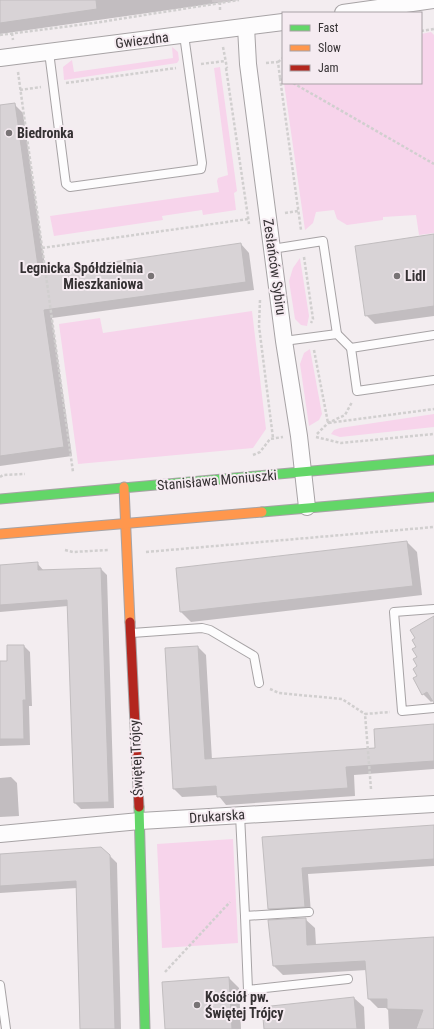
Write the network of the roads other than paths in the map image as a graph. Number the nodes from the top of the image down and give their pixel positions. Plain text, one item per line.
1 (434, 0) edge
2 (350, 12) edge
3 (282, 22) edge
4 (246, 27) junction
5 (184, 35) junction
6 (49, 52) junction
7 (8, 57) edge
8 (272, 249) junction
9 (337, 334) junction
10 (434, 335) edge
11 (284, 341) junction
12 (351, 348) junction
13 (434, 380) edge
14 (434, 460) edge
15 (304, 473) junction
16 (124, 487) junction
17 (434, 496) edge
18 (0, 499) edge
19 (307, 507) junction
20 (126, 522) junction
21 (0, 534) edge
22 (434, 609) edge
23 (130, 634) junction
24 (259, 683) road end
25 (434, 708) edge
26 (434, 804) edge
27 (240, 814) junction
28 (140, 821) junction
29 (0, 834) edge
30 (309, 912) dead end
31 (245, 916) junction
32 (348, 979) dead end
33 (0, 985) edge
34 (6, 1029) edge
35 (145, 1029) edge

1 - 2 street
3 - 4 street, Gwiezdna
4 - 5 street, Gwiezdna
4 - 8 street, Zesłańców Sybiru
5 - 6 street, Gwiezdna
5 - 6 lane
6 - 7 street, Gwiezdna
8 - 9 lane
8 - 11 street, Zesłańców Sybiru
9 - 11 lane
9 - 12 lane
10 - 12 lane
11 - 15 street, Zesłańców Sybiru
12 - 13 lane
14 - 15 street, Stanisława Moniuszki
15 - 16 street, Stanisława Moniuszki
15 - 19 street, Zesłańców Sybiru
16 - 18 street, Stanisława Moniuszki
16 - 20 street, Świętej Trójcy
17 - 19 street
19 - 20 street
20 - 21 street
20 - 23 street, Świętej Trójcy
22 - 25 lane
23 - 24 lane
23 - 28 street, Świętej Trójcy
26 - 27 street, Drukarska
27 - 28 street, Drukarska
27 - 31 lane
28 - 29 street, Drukarska
28 - 35 street, Świętej Trójcy
30 - 31 lane
31 - 32 lane
33 - 34 lane

